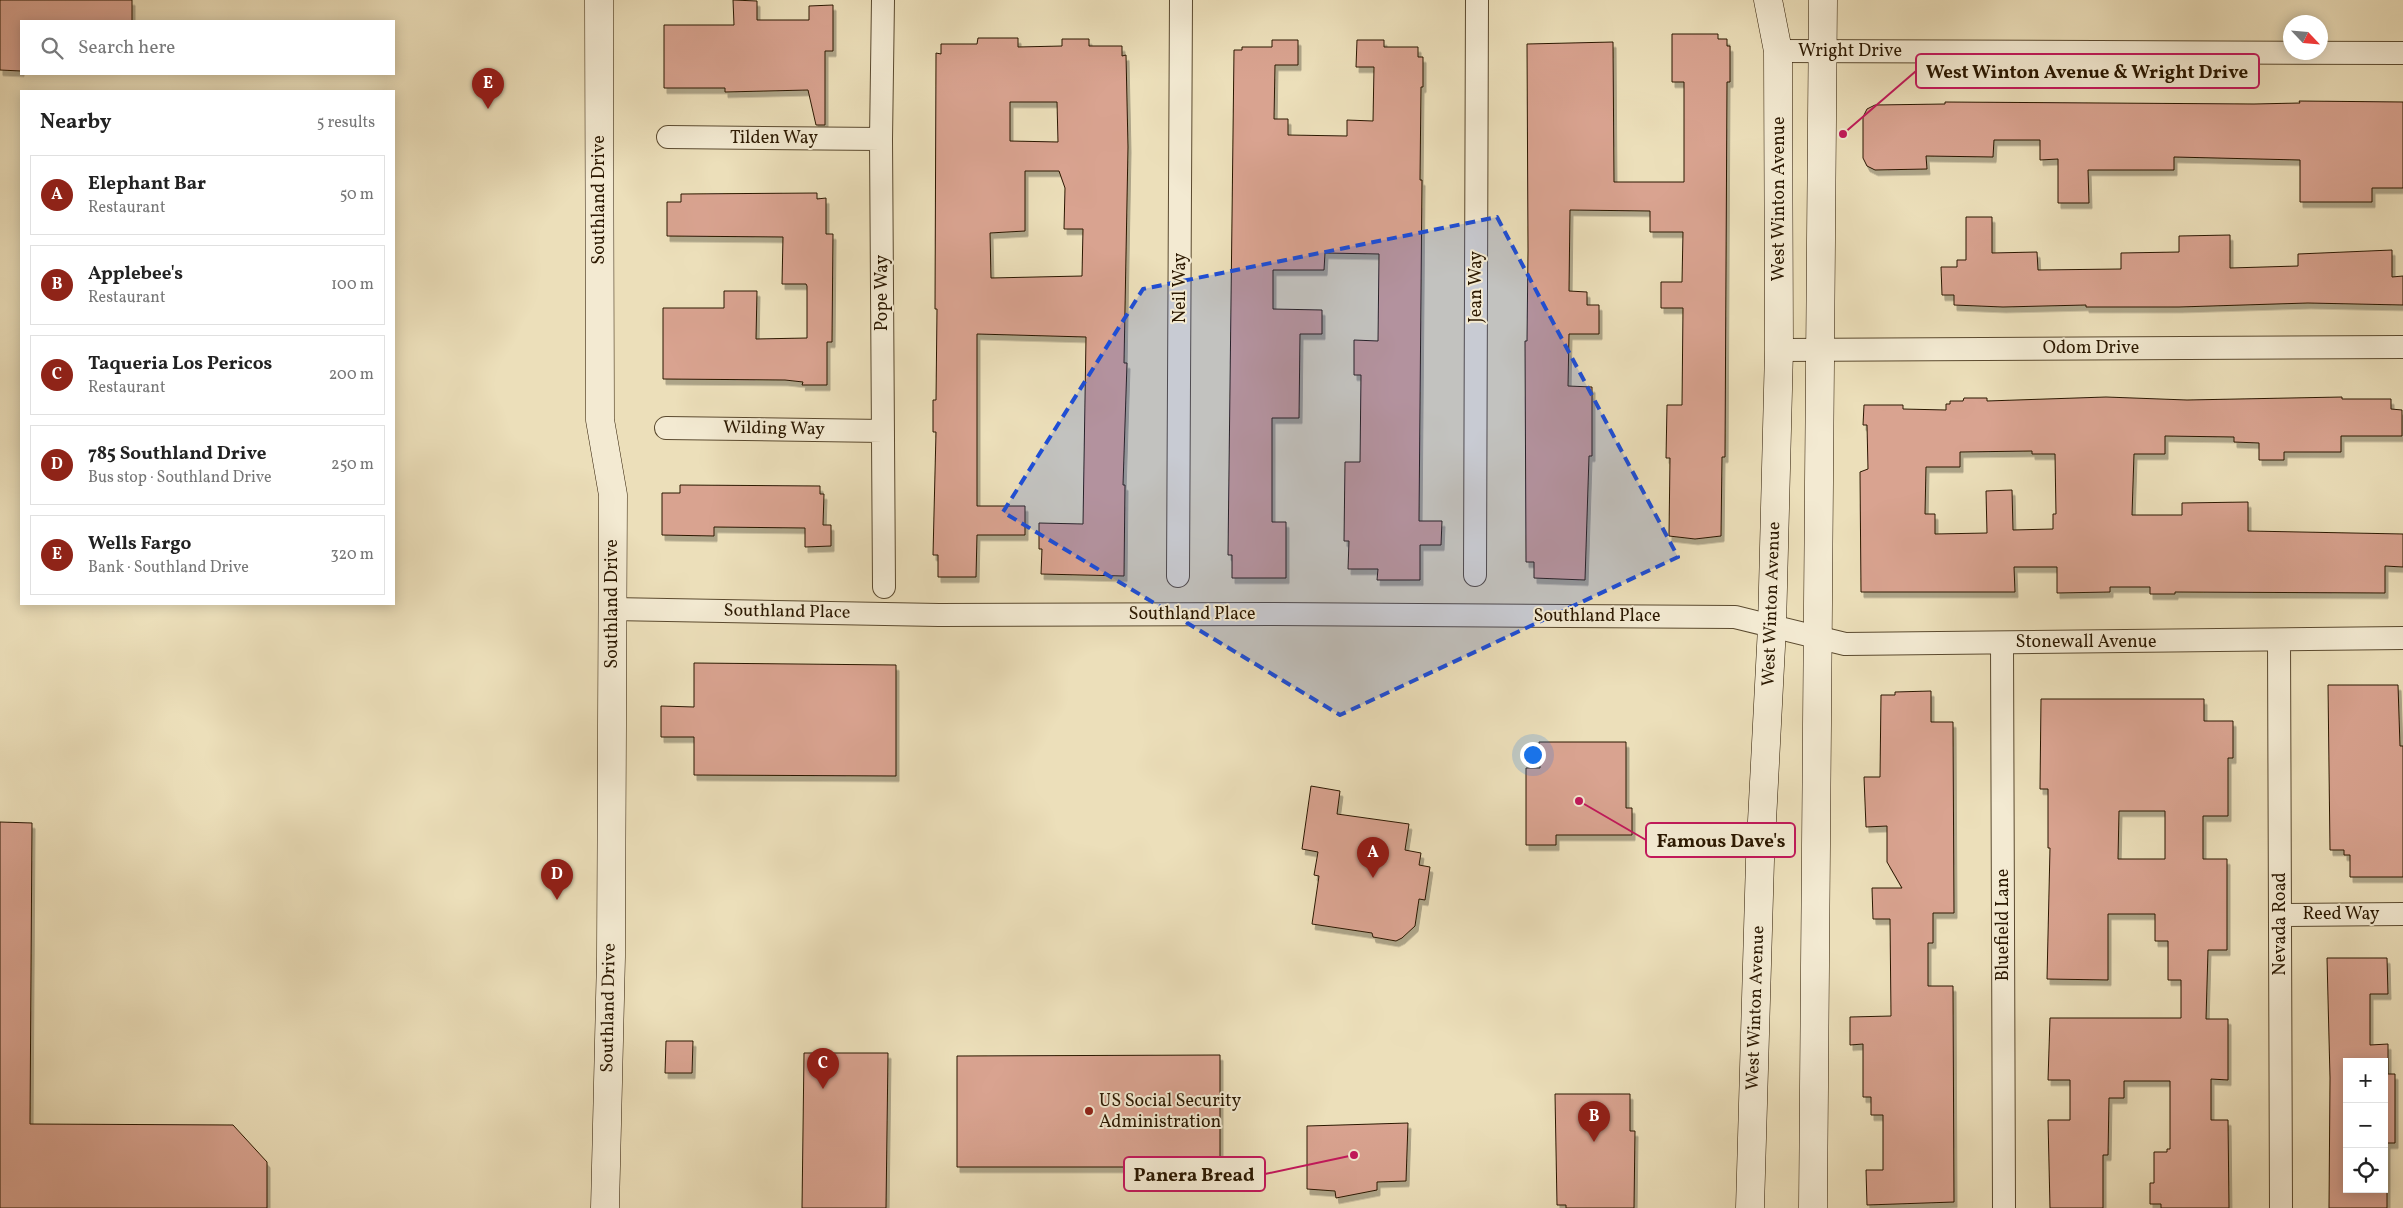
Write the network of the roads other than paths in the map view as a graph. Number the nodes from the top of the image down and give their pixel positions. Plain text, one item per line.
1 (599, 0) edge
2 (883, 0) edge
3 (1181, 0) edge
4 (1477, 0) edge
5 (1768, 0) edge
6 (1823, 0) edge
7 (1778, 51) junction
8 (1822, 51) junction
9 (2403, 53) edge
10 (668, 137) dead end
11 (881, 139) junction
12 (2403, 347) edge
13 (1821, 348) junction
14 (1779, 350) junction
15 (666, 428) dead end
16 (883, 431) junction
17 (1475, 575) dead end
18 (1178, 576) dead end
19 (884, 587) dead end
20 (612, 609) junction
21 (1772, 627) junction
22 (1817, 637) junction
23 (2403, 638) edge
24 (2279, 641) junction
25 (2002, 643) junction
26 (2403, 914) edge
27 (2280, 915) junction
28 (605, 1208) edge
29 (1750, 1208) edge
30 (1813, 1208) edge
31 (2004, 1208) edge
32 (2281, 1208) edge

1 - 20 main road, Southland Drive
2 - 11 street, Pope Way
3 - 18 street, Neil Way
4 - 17 street, Jean Way
5 - 7 main road, West Winton Avenue
6 - 8 main road
7 - 8 street, Wright Drive
7 - 14 main road, West Winton Avenue
8 - 9 street, Wright Drive
8 - 13 main road
10 - 11 street, Tilden Way
11 - 16 street, Pope Way
12 - 13 street, Odom Drive
13 - 14 street, Odom Drive
13 - 22 main road
14 - 21 main road, West Winton Avenue
15 - 16 street, Wilding Way
16 - 19 street, Pope Way
20 - 21 street, Southland Place
20 - 28 main road, Southland Drive
21 - 22 street, Stonewall Avenue
21 - 29 main road, West Winton Avenue
22 - 25 street, Stonewall Avenue
22 - 30 main road
23 - 24 street, Stonewall Avenue
24 - 25 street, Stonewall Avenue
24 - 27 street, Nevada Road
25 - 31 street, Bluefield Lane
26 - 27 street, Reed Way
27 - 32 street, Nevada Road

